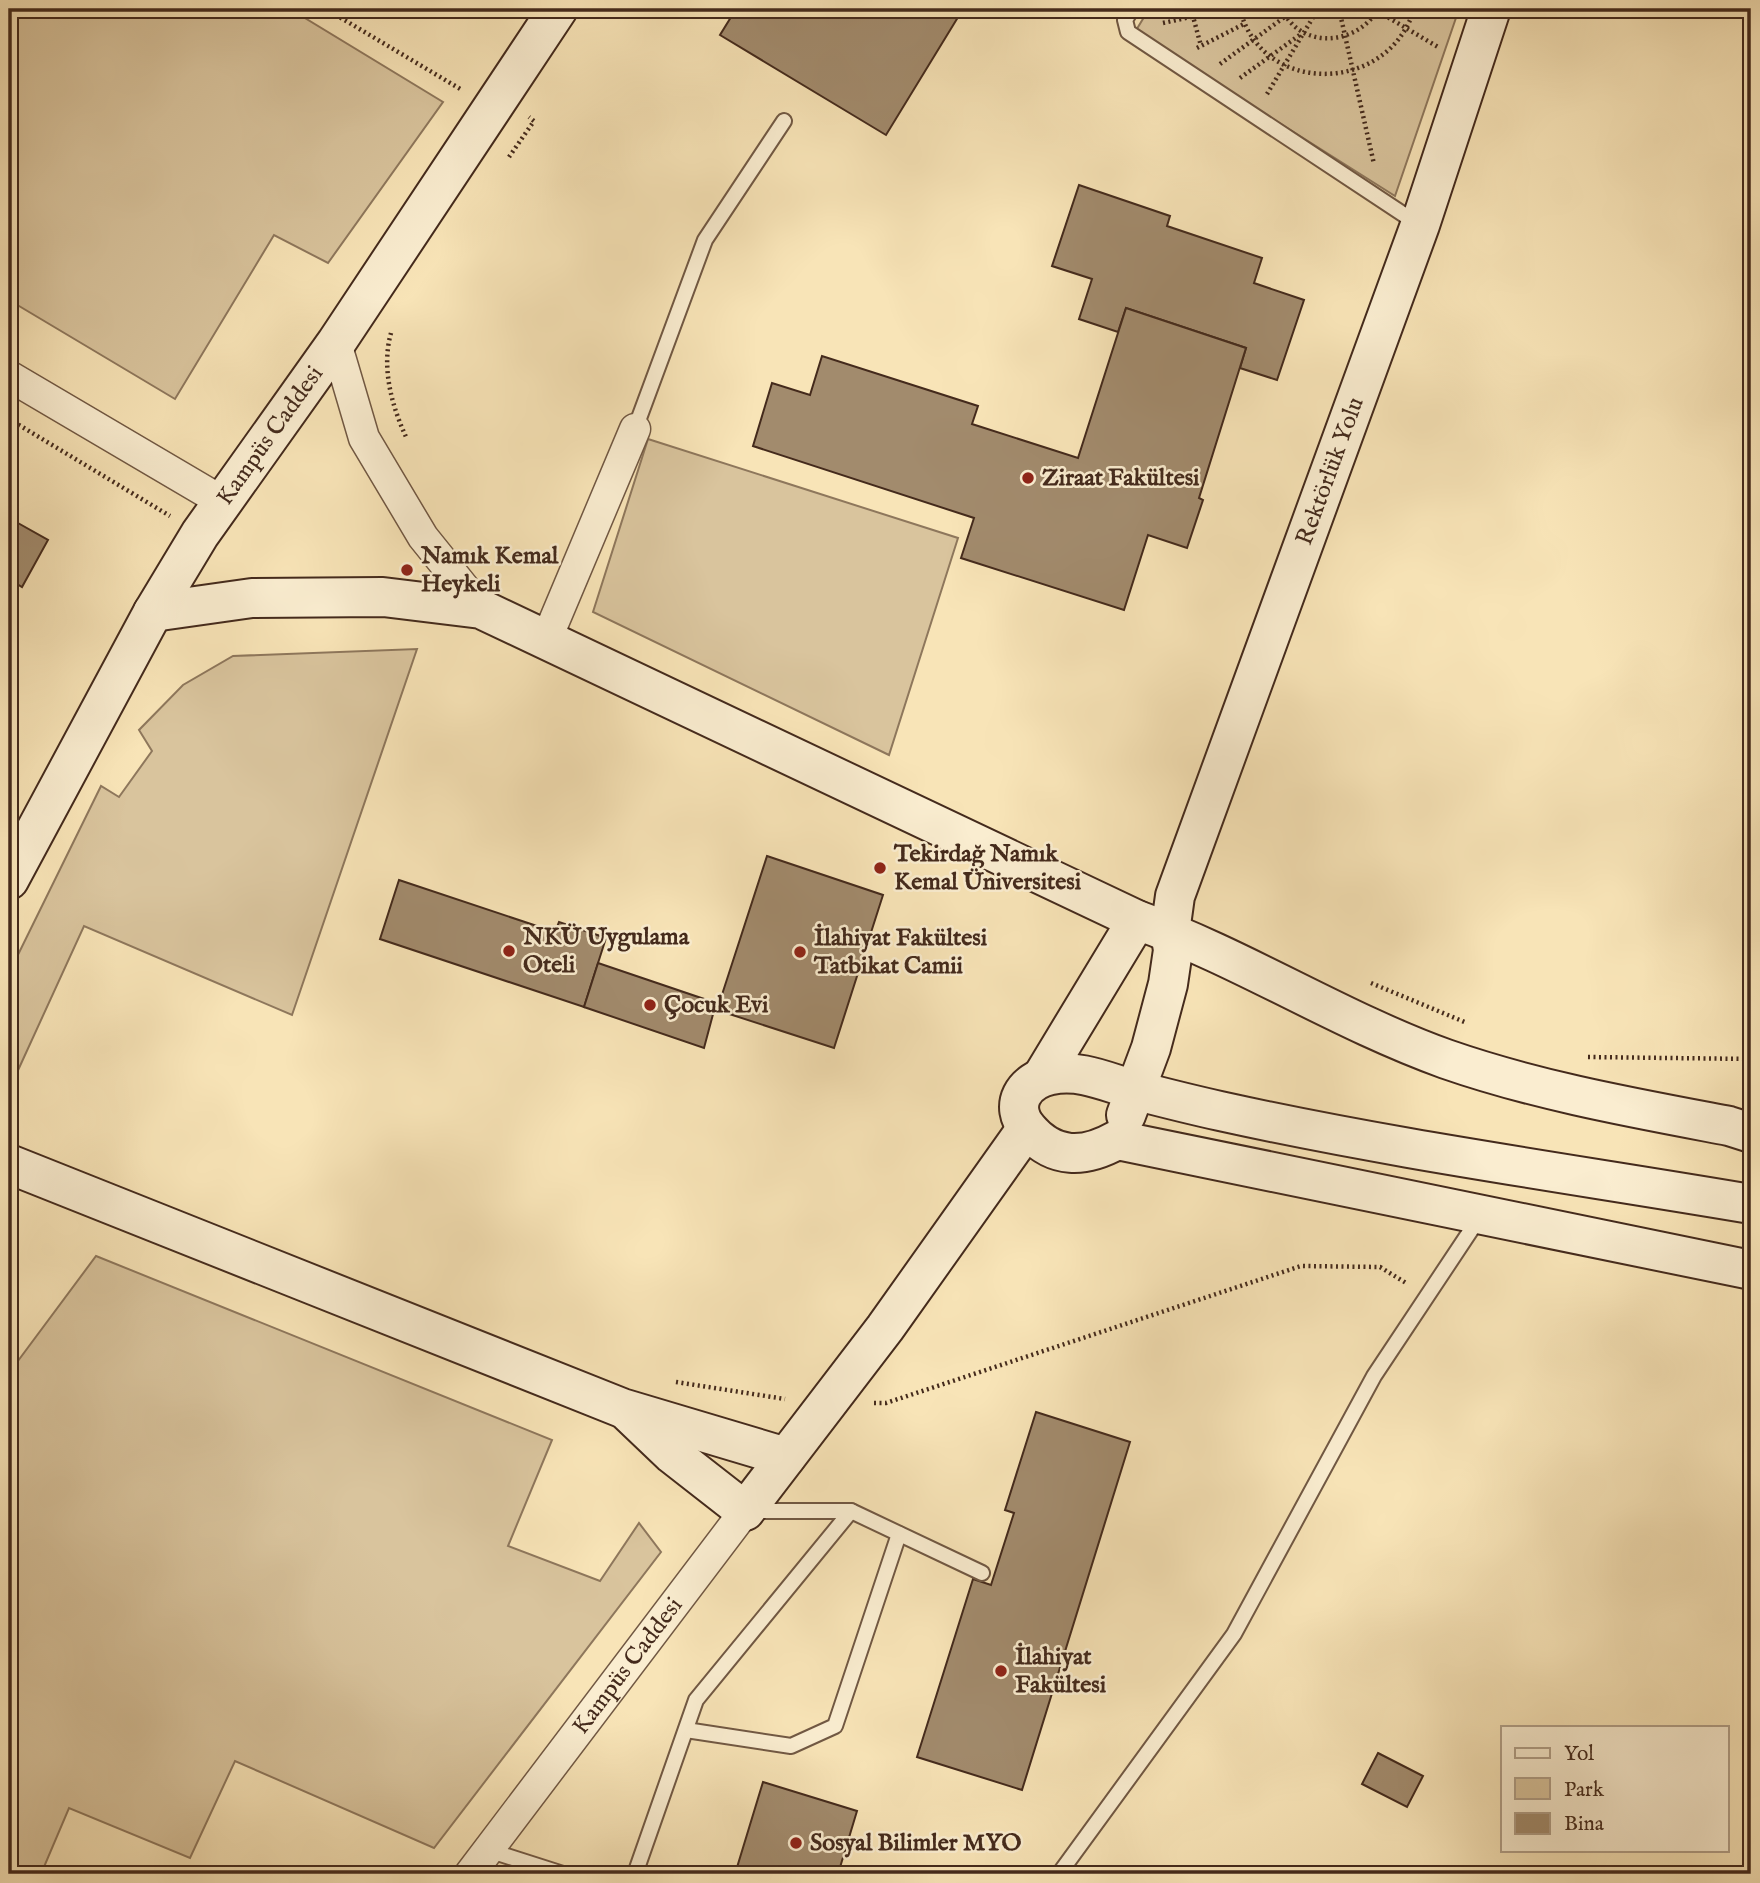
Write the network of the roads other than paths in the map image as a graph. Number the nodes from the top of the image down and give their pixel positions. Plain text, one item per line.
1 (558, 9) edge
2 (1132, 9) edge
3 (1491, 9) edge
4 (784, 121) dead end
5 (1420, 225) junction
6 (336, 343) junction
7 (9, 376) edge
8 (635, 429) joint
9 (223, 502) junction
10 (481, 609) junction
11 (153, 612) junction
12 (547, 638) junction
13 (9, 880) edge
14 (1153, 926) junction
15 (1042, 1077) junction
16 (1135, 1090) junction
17 (1027, 1128) junction
18 (1751, 1133) edge
19 (1117, 1140) junction
20 (9, 1164) edge
21 (1751, 1204) edge
22 (1480, 1217) junction
23 (1751, 1270) edge
24 (622, 1408) junction
25 (786, 1457) junction
26 (745, 1511) junction
27 (851, 1511) junction
28 (899, 1534) junction
29 (982, 1573) dead end
30 (686, 1730) junction
31 (488, 1850) junction
32 (470, 1874) edge
33 (563, 1874) edge
34 (635, 1874) edge
35 (1059, 1874) edge

1 - 6 street, Kampüs Caddesi
2 - 5 lane
3 - 5 street, Rektörlük Yolu
4 - 8 lane
5 - 14 street, Rektörlük Yolu
6 - 9 street, Kampüs Caddesi
6 - 10 street
7 - 9 street
8 - 12 street
9 - 11 street, Kampüs Caddesi
10 - 11 street
10 - 12 street
11 - 13 street, Kampüs Caddesi
12 - 14 street
14 - 15 street
14 - 16 street
14 - 18 street
15 - 16 street
15 - 17 street
16 - 19 street
16 - 21 street
17 - 19 street
17 - 25 street, Kampüs Caddesi
19 - 22 street
20 - 24 street
22 - 23 street
22 - 35 lane
24 - 25 street
24 - 26 street
25 - 26 street, Kampüs Caddesi
26 - 27 lane
26 - 31 street, Kampüs Caddesi
27 - 28 lane
27 - 30 lane
28 - 29 lane
28 - 30 lane
30 - 34 lane
31 - 32 street, Kampüs Caddesi
31 - 33 lane

